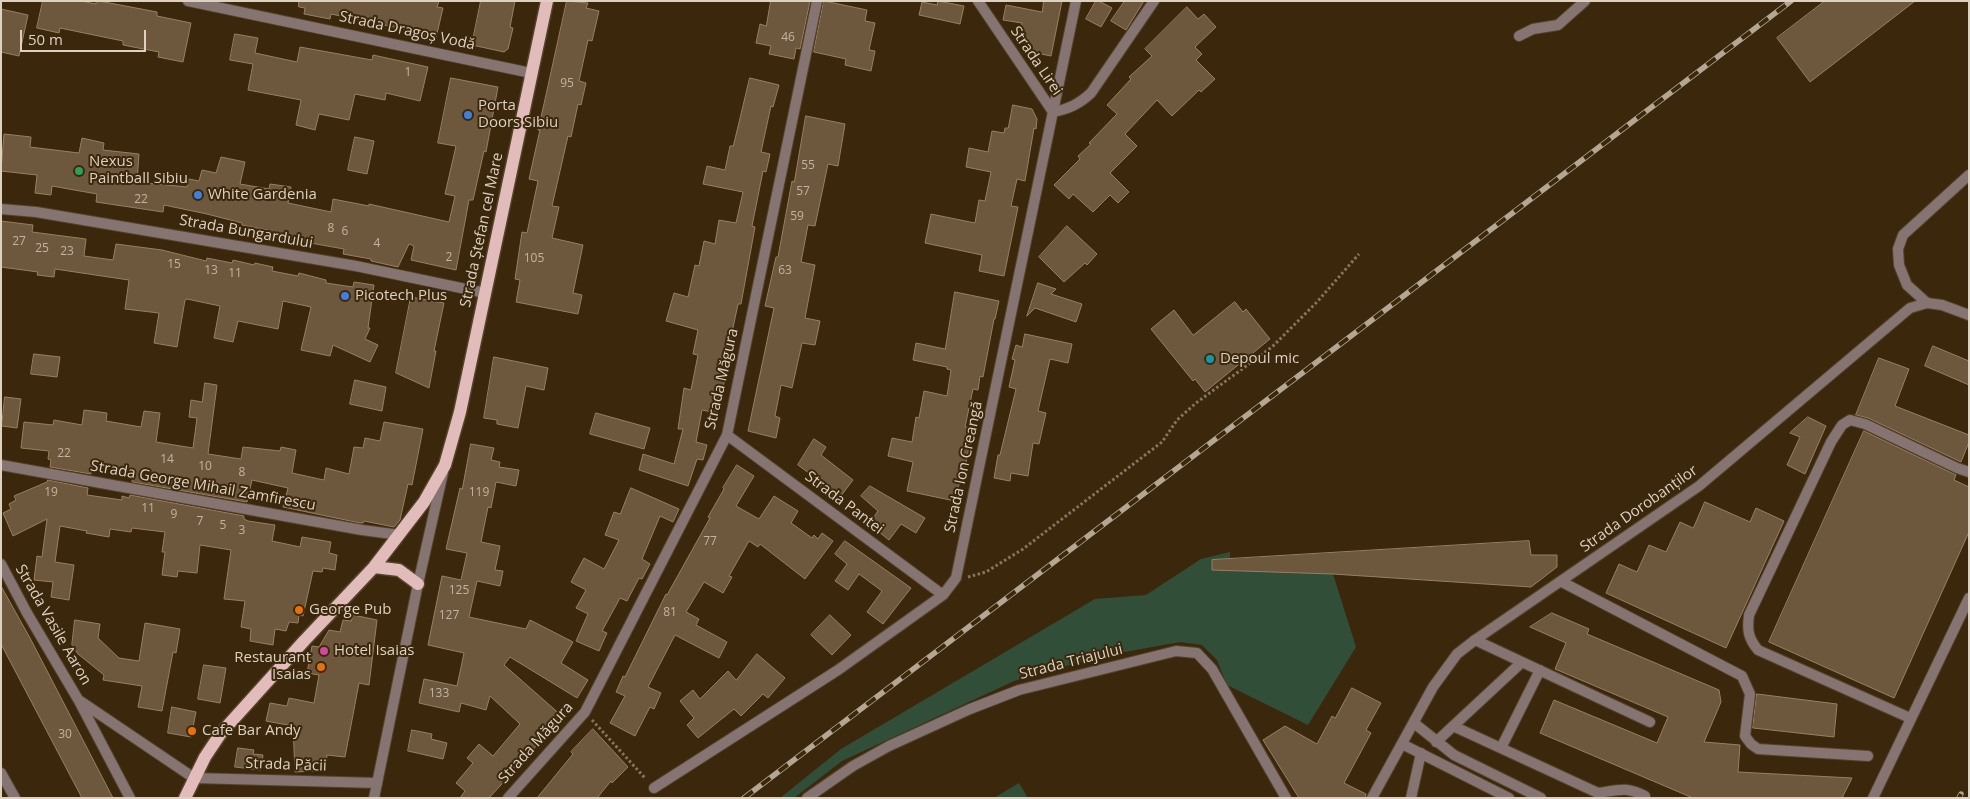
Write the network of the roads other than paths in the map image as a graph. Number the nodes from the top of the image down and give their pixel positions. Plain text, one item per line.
1 (188, 1) edge
2 (547, 1) edge
3 (818, 1) edge
4 (978, 1) edge
5 (1076, 1) edge
6 (1154, 1) edge
7 (1584, 1) edge
8 (1519, 36) dead end
9 (531, 73) junction
10 (1053, 112) junction
11 (1969, 175) edge
12 (1, 209) edge
13 (485, 292) junction
14 (1927, 303) junction
15 (1969, 315) edge
16 (727, 435) junction
17 (445, 464) junction
18 (1, 465) edge
19 (1969, 472) edge
20 (400, 535) junction
21 (1, 564) edge
22 (374, 567) junction
23 (1562, 582) junction
24 (418, 584) junction
25 (943, 595) junction
26 (1969, 598) edge
27 (1475, 640) junction
28 (1522, 662) junction
29 (1540, 670) junction
30 (79, 701) junction
31 (1910, 718) junction
32 (1650, 722) dead end
33 (1414, 723) junction
34 (1453, 726) junction
35 (1436, 742) junction
36 (1402, 744) junction
37 (1501, 748) junction
38 (1421, 753) junction
39 (1868, 756) dead end
40 (1, 772) edge
41 (194, 778) junction
42 (377, 783) junction
43 (654, 788) road end
44 (1645, 796) dead end
45 (15, 798) edge
46 (130, 798) edge
47 (185, 798) edge
48 (374, 798) edge
49 (508, 798) edge
50 (807, 798) edge
51 (1286, 798) edge
52 (1372, 798) edge
53 (1410, 798) edge
54 (1508, 798) edge
55 (1541, 798) edge
56 (1873, 798) edge

1 - 9 street, Strada Dragoș Vodă
2 - 9 main road, Strada Ștefan cel Mare
3 - 16 street, Strada Măgura
4 - 10 street, Strada Lirei
5 - 10 street, Strada Ion Creangă
6 - 10 street
7 - 8 street
9 - 13 main road, Strada Ștefan cel Mare
10 - 25 street, Strada Ion Creangă
11 - 14 street
12 - 13 street, Strada Bungardului
13 - 17 main road, Strada Ștefan cel Mare
14 - 15 street
14 - 23 street, Strada Dorobanților
16 - 25 street, Strada Pantei
16 - 49 street, Strada Măgura
17 - 20 main road, Strada Ștefan cel Mare
17 - 24 street, Strada Ștefan cel Mare
18 - 20 street, Strada George Mihail Zamfirescu
19 - 31 street
20 - 22 main road, Strada Ștefan cel Mare
21 - 30 street, Strada Vasile Aaron
22 - 24 main road
22 - 41 main road, Strada Ștefan cel Mare
23 - 27 street, Strada Dorobanților
23 - 39 street
24 - 42 street, Strada Ștefan cel Mare
25 - 43 street, Strada Ion Creangă
26 - 31 street
27 - 28 street
27 - 33 street, Strada Dorobanților
28 - 29 street
28 - 34 street
29 - 32 street
29 - 37 street
30 - 41 street, Strada Vasile Aaron
30 - 46 street, Strada Vasile Aaron
31 - 56 street
33 - 35 street
33 - 36 street, Strada Dorobanților
34 - 35 street
34 - 37 street
35 - 55 street
36 - 38 street
36 - 52 street, Strada Dorobanților
37 - 44 street
38 - 53 street
38 - 54 street
40 - 45 street
41 - 42 street, Strada Păcii
41 - 47 main road, Strada Ștefan cel Mare
42 - 48 street, Strada Ștefan cel Mare
50 - 51 street, Strada Triajului

